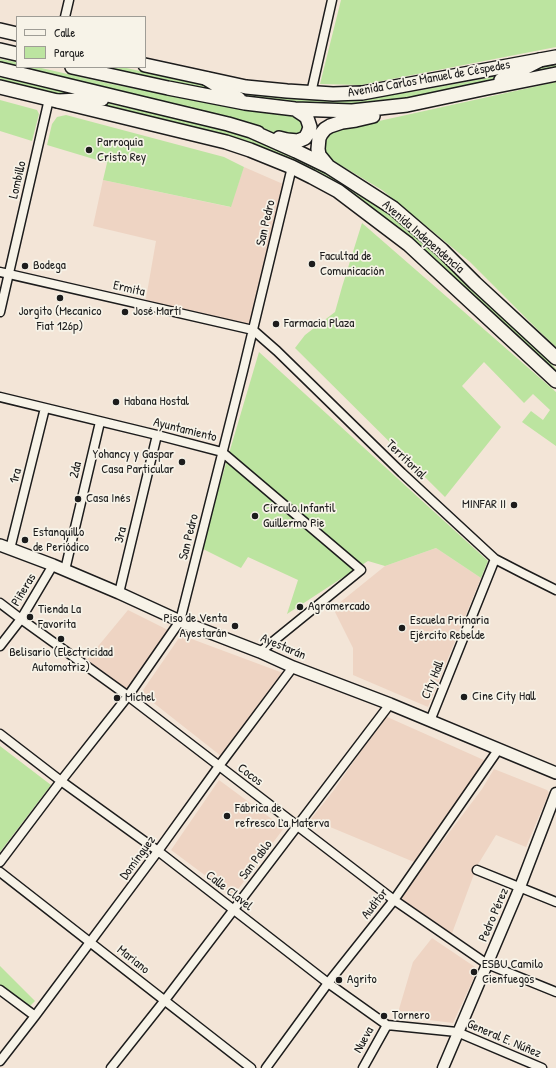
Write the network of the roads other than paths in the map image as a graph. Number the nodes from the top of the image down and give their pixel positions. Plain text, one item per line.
1 (69, 0) edge
2 (332, 0) edge
3 (65, 16) edge
4 (0, 30) edge
5 (16, 34) edge
6 (0, 50) edge
7 (16, 54) edge
8 (556, 57) edge
9 (540, 60) junction
10 (146, 65) edge
11 (77, 68) edge
12 (0, 70) edge
13 (556, 74) edge
14 (207, 79) junction
15 (0, 87) edge
16 (487, 88) junction
17 (311, 93) junction
18 (118, 98) junction
19 (53, 100) junction
20 (246, 103) junction
21 (408, 105) junction
22 (295, 110) junction
23 (251, 131) junction
24 (292, 167) junction
25 (329, 167) junction
26 (0, 272) edge
27 (9, 274) junction
28 (0, 312) edge
29 (252, 330) junction
30 (556, 358) edge
31 (556, 381) edge
32 (0, 397) edge
33 (45, 408) junction
34 (100, 422) junction
35 (157, 435) junction
36 (222, 452) junction
37 (5, 547) edge
38 (495, 558) junction
39 (53, 565) junction
40 (65, 570) junction
41 (556, 590) edge
42 (119, 593) junction
43 (0, 603) edge
44 (21, 619) junction
45 (180, 621) junction
46 (0, 646) edge
47 (260, 652) junction
48 (293, 667) junction
49 (128, 696) junction
50 (390, 704) junction
51 (430, 721) junction
52 (0, 734) edge
53 (498, 750) junction
54 (219, 766) junction
55 (556, 773) edge
56 (61, 781) junction
57 (556, 794) edge
58 (298, 825) junction
59 (158, 851) junction
60 (0, 862) edge
61 (477, 870) dead end
62 (0, 872) edge
63 (520, 887) junction
64 (394, 900) junction
65 (556, 902) edge
66 (233, 909) junction
67 (90, 942) junction
68 (487, 964) junction
69 (328, 983) junction
70 (0, 990) edge
71 (556, 992) edge
72 (165, 1000) junction
73 (35, 1016) junction
74 (387, 1025) junction
75 (457, 1032) junction
76 (0, 1061) edge
77 (111, 1068) edge
78 (251, 1068) edge
79 (266, 1068) edge
80 (363, 1068) edge
81 (442, 1068) edge
82 (542, 1068) edge

1 - 3 street
2 - 17 street
4 - 5 main road
6 - 7 main road
8 - 9 main road, Avenida Carlos Manuel de Céspedes
9 - 16 main road
9 - 17 main road, Avenida Carlos Manuel de Céspedes
10 - 14 main road, Avenida Carlos Manuel de Céspedes
11 - 20 main road, Avenida Carlos Manuel de Céspedes
12 - 18 main road
13 - 16 main road, Avenida Carlos Manuel de Céspedes
14 - 17 main road, Avenida Carlos Manuel de Céspedes
14 - 20 main road
15 - 19 main road, Avenida Independencia
16 - 21 main road, Avenida Carlos Manuel de Céspedes
18 - 19 main road
18 - 23 main road
19 - 24 main road, Avenida Independencia
19 - 27 street, Lombillo
20 - 22 main road, Avenida Carlos Manuel de Céspedes
21 - 22 main road, Avenida Carlos Manuel de Céspedes
21 - 25 main road
22 - 23 main road
23 - 25 main road, Avenida Independencia
24 - 29 street, San Pedro
24 - 31 main road, Avenida Independencia
25 - 30 main road, Avenida Independencia
26 - 27 street, Ermita
27 - 28 street, Lombillo
27 - 29 street, Ermita
29 - 36 street, San Pedro
29 - 38 street, Territorial
32 - 33 street, Ayuntamiento
33 - 34 street, Ayuntamiento
33 - 37 street, 1ra
34 - 35 street, Ayuntamiento
34 - 40 street, 2da
35 - 36 street, Ayuntamiento
35 - 42 street, 3ra
36 - 45 street, San Pedro
36 - 47 street, Ayuntamiento
37 - 39 main road, Ayestarán
38 - 41 street, Territorial
38 - 51 street, City Hall
39 - 40 main road, Ayestarán
39 - 44 street, Piñeras
40 - 42 main road, Ayestarán
42 - 45 main road, Ayestarán
43 - 44 street, Cocos
44 - 46 street, Piñeras
44 - 49 street, Cocos
45 - 47 main road, Ayestarán
45 - 49 street, San Pedro
47 - 48 main road, Ayestarán
48 - 50 main road, Ayestarán
48 - 54 street, Domínguez
49 - 54 street, Cocos
49 - 56 street, San Pedro
50 - 51 main road, Ayestarán
50 - 58 street, San Pablo
51 - 53 main road, Ayestarán
52 - 56 street, Calle Clavel
53 - 55 main road, Ayestarán
53 - 64 street, Auditor
54 - 58 street, Cocos
54 - 59 street, Domínguez
56 - 59 street, Calle Clavel
56 - 60 street, San Pedro
57 - 63 street, Pedro Pérez
58 - 64 street, Cocos
58 - 66 street, San Pablo
59 - 66 street, Calle Clavel
59 - 67 street, Domínguez
61 - 63 street
62 - 67 street, Mariano
63 - 65 street
63 - 68 street, Pedro Pérez
64 - 68 street, Cocos
64 - 69 street, Auditor
66 - 69 street, Calle Clavel
66 - 72 street, San Pablo
67 - 72 street, Mariano
67 - 73 street, Domínguez
68 - 71 street, Cocos
68 - 75 street, Pedro Pérez
69 - 74 street, Calle Clavel
69 - 79 street, Auditor
70 - 73 street
72 - 77 street, San Pablo
72 - 78 street, Mariano
73 - 76 street, Domínguez
74 - 75 street, Calle Clavel
74 - 80 street, Nueva
75 - 81 street, Pedro Pérez
75 - 82 street, General E. Núñez

